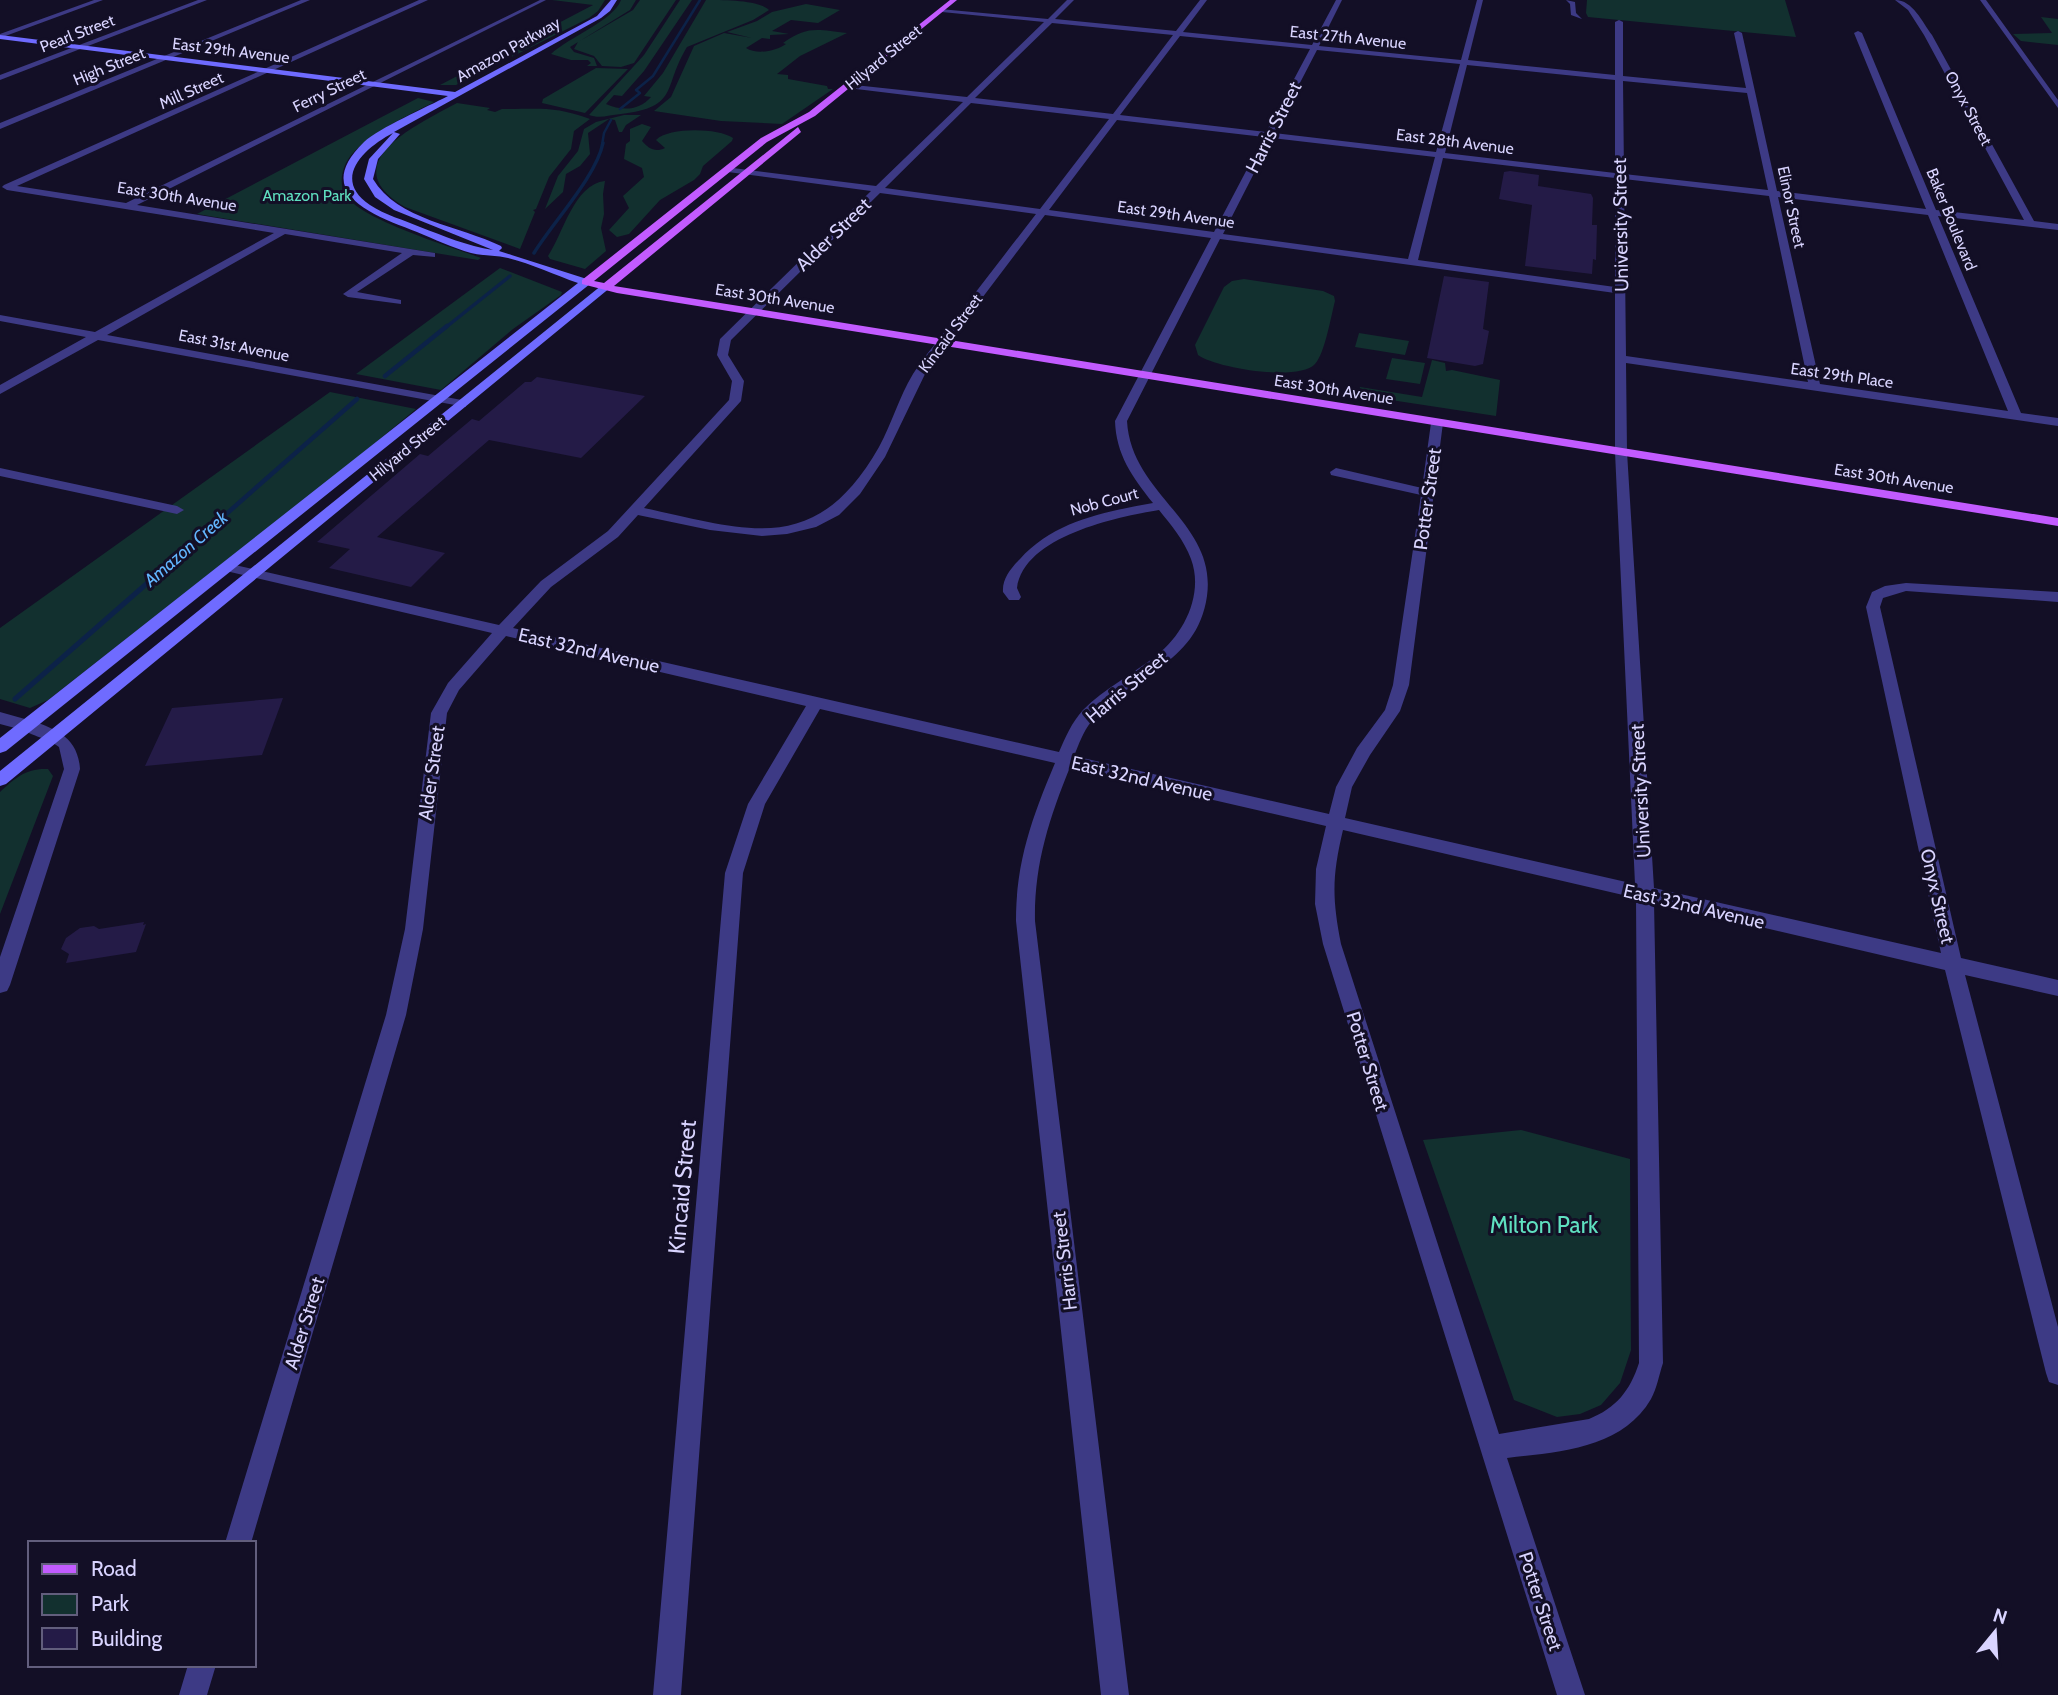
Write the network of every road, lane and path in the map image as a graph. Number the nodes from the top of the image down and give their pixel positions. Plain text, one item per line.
1 (100, 0) edge
2 (204, 0) edge
3 (307, 0) edge
4 (425, 0) edge
5 (614, 0) edge
6 (954, 0) edge
7 (1071, 0) edge
8 (1204, 0) edge
9 (1339, 0) edge
10 (1480, 0) edge
11 (1569, 0) edge
12 (1983, 0) edge
13 (543, 1) edge
14 (1895, 1) edge
15 (942, 10) junction
16 (1580, 18) dead end
17 (1050, 21) junction
18 (1619, 22) dead end
19 (1738, 33) dead end
20 (1858, 33) dead end
21 (1179, 34) junction
22 (0, 36) edge
23 (79, 47) junction
24 (1314, 47) junction
25 (165, 58) junction
26 (1463, 62) junction
27 (268, 71) junction
28 (0, 78) edge
29 (1620, 78) junction
30 (376, 84) junction
31 (848, 86) junction
32 (1751, 91) junction
33 (457, 95) junction
34 (970, 100) junction
35 (2058, 106) edge
36 (812, 114) junction
37 (1115, 117) junction
38 (415, 118) junction
39 (0, 126) edge
40 (1269, 135) junction
41 (1439, 155) junction
42 (728, 169) junction
43 (747, 171) junction
44 (1619, 176) junction
45 (3, 187) edge
46 (879, 189) junction
47 (1774, 195) junction
48 (128, 206) junction
49 (1041, 212) junction
50 (1933, 213) junction
51 (2031, 224) junction
52 (2058, 228) edge
53 (284, 231) junction
54 (1217, 236) junction
55 (412, 251) junction
56 (431, 255) dead end
57 (509, 255) junction
58 (1412, 262) junction
59 (586, 282) junction
60 (606, 287) junction
61 (1620, 291) junction
62 (397, 302) dead end
63 (753, 312) junction
64 (0, 318) edge
65 (97, 336) junction
66 (942, 342) junction
67 (1622, 359) junction
68 (1144, 376) junction
69 (1815, 387) junction
70 (0, 390) edge
71 (437, 400) junction
72 (462, 404) junction
73 (2016, 416) junction
74 (2058, 422) edge
75 (1437, 423) junction
76 (1621, 452) junction
77 (0, 472) edge
78 (1336, 472) dead end
79 (1427, 493) junction
80 (1162, 505) junction
81 (177, 510) dead end
82 (635, 510) junction
83 (2058, 522) edge
84 (226, 566) junction
85 (252, 573) junction
86 (1014, 597) dead end
87 (2058, 597) edge
88 (502, 630) junction
89 (816, 703) junction
90 (0, 718) edge
91 (26, 725) junction
92 (52, 735) junction
93 (0, 747) edge
94 (1064, 760) junction
95 (0, 780) edge
96 (1335, 823) junction
97 (1646, 895) junction
98 (1953, 964) junction
99 (0, 985) edge
100 (2058, 988) edge
101 (2058, 1373) edge
102 (1492, 1447) junction
103 (239, 1541) edge
104 (201, 1667) edge
105 (193, 1695) edge
106 (667, 1695) edge
107 (1115, 1695) edge
108 (1571, 1695) edge

1 - 22 street
2 - 23 street, Pearl Street
3 - 25 street, High Street
4 - 27 street, Mill Street
5 - 33 main road, Amazon Parkway
6 - 15 main road, Hilyard Street
7 - 17 street, Alder Street
8 - 21 street, Kincaid Street
9 - 24 street, Harris Street
10 - 26 street
11 - 16 street
12 - 35 street
13 - 30 street, Ferry Street
14 - 51 street, Onyx Street
15 - 17 street, East 27th Avenue
15 - 31 main road, Hilyard Street
17 - 21 street, East 27th Avenue
17 - 34 street, Alder Street
18 - 29 street, University Street
19 - 32 street, Elinor Street
20 - 50 street, Baker Boulevard
21 - 24 street, East 27th Avenue
21 - 37 street, Kincaid Street
22 - 23 main road, East 29th Avenue
23 - 25 main road, East 29th Avenue
23 - 28 street, Pearl Street
24 - 26 street, East 27th Avenue
24 - 40 street, Harris Street
25 - 27 main road, East 29th Avenue
25 - 39 street, High Street
26 - 29 street, East 27th Avenue
26 - 41 street
27 - 30 main road, East 29th Avenue
27 - 45 street, Mill Street
29 - 32 street, East 27th Avenue
29 - 44 street, University Street
30 - 33 main road, East 29th Avenue
30 - 48 street, Ferry Street
31 - 34 street, East 28th Avenue
31 - 36 main road, Hilyard Street
32 - 47 street, Elinor Street
33 - 38 main road, Amazon Parkway
34 - 37 street, East 28th Avenue
34 - 46 street, Alder Street
36 - 42 main road, Hilyard Street
36 - 43 main road, Hilyard Street
37 - 40 street, East 28th Avenue
37 - 49 street, Kincaid Street
38 - 57 main road, Amazon Parkway
38 - 57 main road, Amazon Parkway
40 - 41 street, East 28th Avenue
40 - 54 street, Harris Street
41 - 44 street, East 28th Avenue
41 - 58 street
42 - 43 street, East 29th Avenue
42 - 59 main road, Hilyard Street
43 - 46 street, East 29th Avenue
43 - 60 main road, Hilyard Street
44 - 47 street, East 28th Avenue
44 - 61 street, University Street
45 - 48 street, East 30th Avenue
46 - 49 street, East 29th Avenue
46 - 63 street, Alder Street
47 - 50 street, East 28th Avenue
47 - 69 street, Elinor Street
48 - 53 street, East 30th Avenue
49 - 54 street, East 29th Avenue
49 - 66 street, Kincaid Street
50 - 51 street, East 28th Avenue
50 - 73 street, Baker Boulevard
51 - 52 street, East 28th Avenue
53 - 55 street, East 30th Avenue
53 - 65 street
54 - 58 street, East 29th Avenue
54 - 68 street, Harris Street
55 - 56 street, East 30th Avenue
55 - 62 street
57 - 59 main road, Amazon Parkway
58 - 61 street, East 29th Avenue
59 - 60 main road, Amazon Parkway
59 - 71 main road, Hilyard Street
60 - 63 main road, East 30th Avenue
60 - 72 main road, Hilyard Street
61 - 67 street, University Street
63 - 66 main road, East 30th Avenue
63 - 82 street, Alder Street
64 - 65 street, East 31st Avenue
65 - 70 street
65 - 71 street, East 31st Avenue
66 - 68 main road, East 30th Avenue
66 - 82 street, Kincaid Street
67 - 69 street, East 29th Place
67 - 76 street, University Street
68 - 75 main road, East 30th Avenue
68 - 80 street, Harris Street
69 - 73 street, East 29th Place
71 - 72 street, East 31st Avenue
71 - 84 main road, Hilyard Street
72 - 85 main road, Hilyard Street
73 - 74 street, East 29th Place
75 - 76 main road, East 30th Avenue
75 - 79 street, Potter Street
76 - 83 main road, East 30th Avenue
76 - 97 street, University Street
77 - 81 street
78 - 79 street
79 - 96 street, Potter Street
80 - 86 street, Nob Court
80 - 94 street, Harris Street
82 - 88 street, Alder Street
84 - 85 street, East 32nd Avenue
84 - 91 main road, Hilyard Street
85 - 88 street, East 32nd Avenue
85 - 92 main road, Hilyard Street
87 - 98 street, Onyx Street
88 - 89 street, East 32nd Avenue
88 - 103 street, Alder Street
89 - 94 street, East 32nd Avenue
89 - 106 street, Kincaid Street
90 - 91 street
91 - 92 street
91 - 93 main road, Hilyard Street
92 - 95 main road, Hilyard Street
92 - 99 street
94 - 96 street, East 32nd Avenue
94 - 107 street, Harris Street
96 - 97 street, East 32nd Avenue
96 - 102 street, Potter Street
97 - 98 street, East 32nd Avenue
97 - 102 street, University Street
98 - 100 street, East 32nd Avenue
98 - 101 street, Onyx Street
102 - 108 street, Potter Street
104 - 105 street

